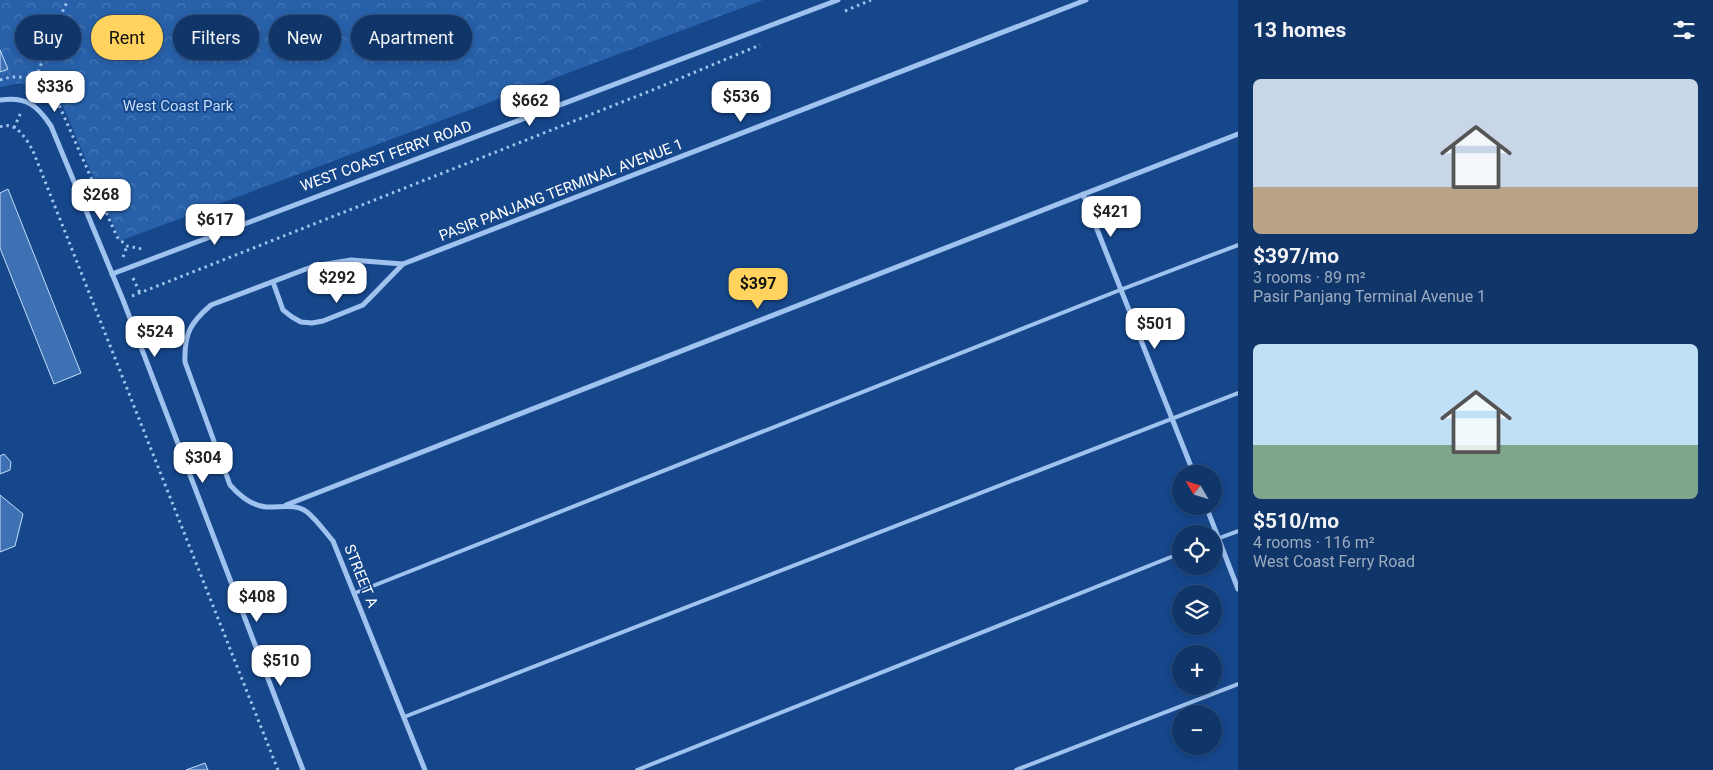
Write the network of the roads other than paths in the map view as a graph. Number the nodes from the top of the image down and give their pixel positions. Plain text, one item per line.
1 (838, 0) edge
2 (1086, 0) edge
3 (0, 100) edge
4 (1238, 134) edge
5 (1083, 194) junction
6 (1238, 245) edge
7 (403, 264) junction
8 (112, 274) junction
9 (273, 282) junction
10 (1120, 290) junction
11 (1238, 393) edge
12 (1172, 418) junction
13 (1190, 465) edge
14 (286, 505) junction
15 (1238, 530) edge
16 (1222, 537) edge
17 (1222, 553) edge
18 (1172, 557) edge
19 (1238, 589) edge
20 (355, 593) junction
21 (1238, 684) edge
22 (404, 717) junction
23 (303, 770) edge
24 (425, 770) edge
25 (637, 770) edge
26 (1016, 770) edge

1 - 8 street, WEST COAST FERRY ROAD
2 - 7 street, PASIR PANJANG TERMINAL AVENUE 1
3 - 8 street
4 - 5 street
5 - 10 street
5 - 14 street
6 - 10 lane
7 - 9 street, STREET A
7 - 9 street, PASIR PANJANG TERMINAL AVENUE 1
8 - 23 street
9 - 14 street, STREET A
10 - 12 street
10 - 20 lane
11 - 12 lane
12 - 13 street
12 - 22 lane
14 - 20 street, STREET A
15 - 16 lane
17 - 19 street
18 - 25 lane
20 - 22 street, STREET A
21 - 26 lane
22 - 24 street, STREET A

